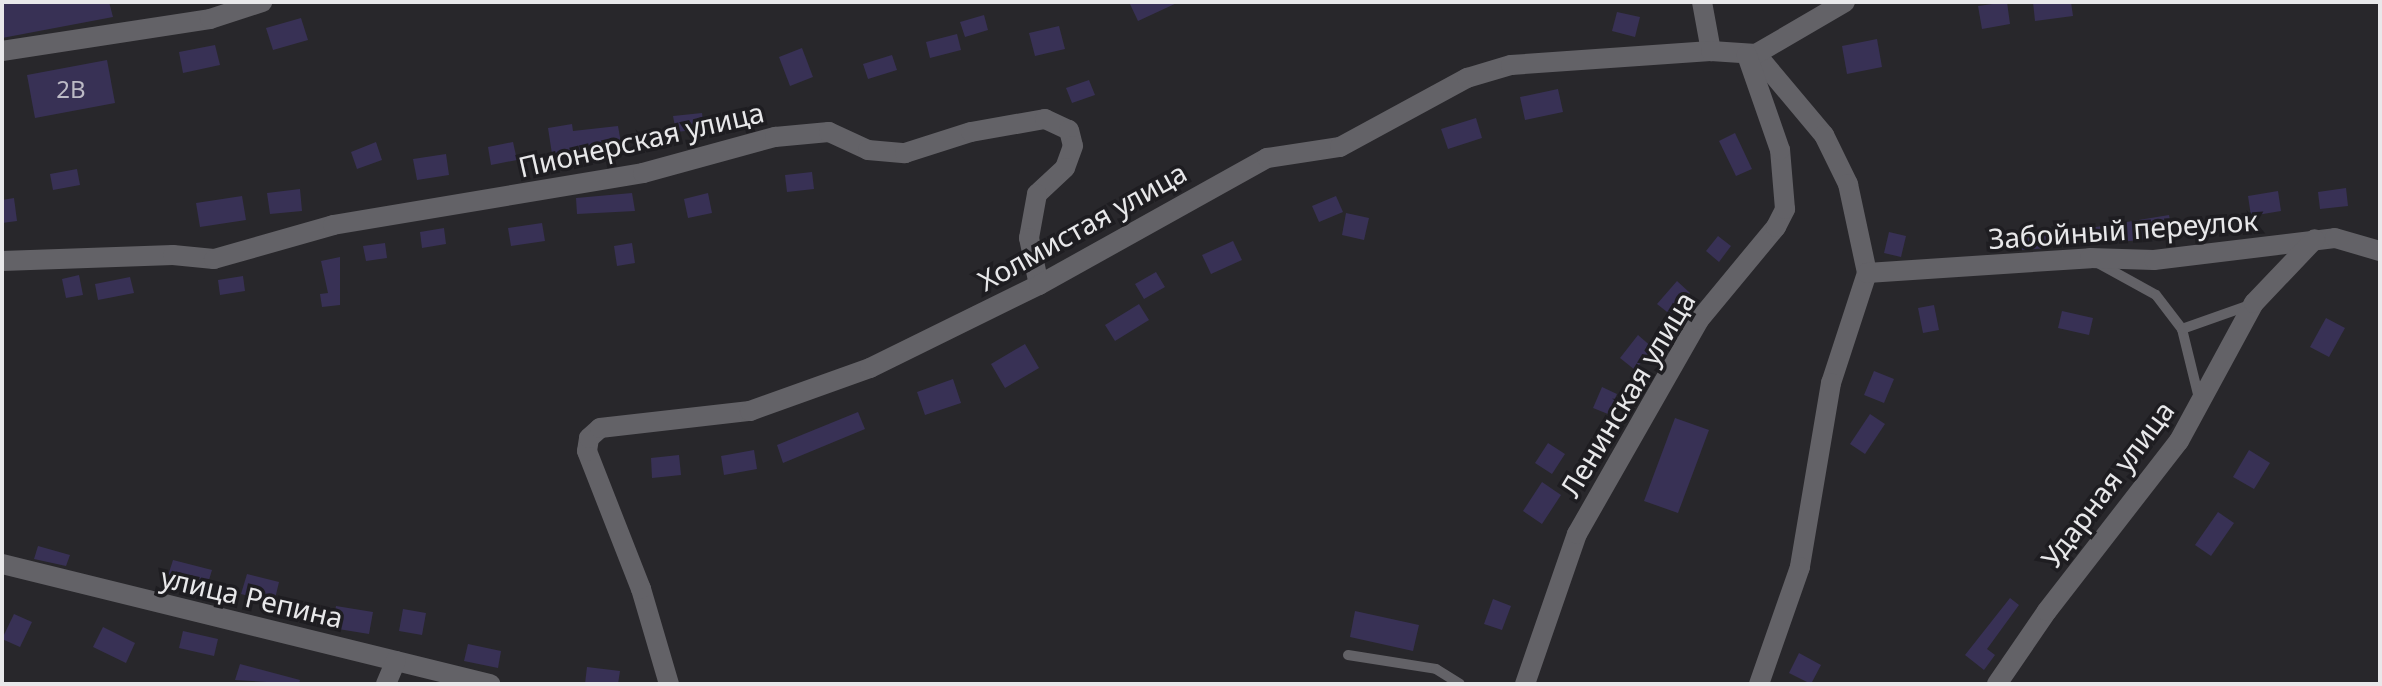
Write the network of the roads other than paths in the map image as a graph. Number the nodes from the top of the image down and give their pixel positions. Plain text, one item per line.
1 (262, 2) edge
2 (1702, 2) edge
3 (1845, 2) edge
4 (2, 51) edge
5 (1711, 51) junction
6 (1752, 54) junction
7 (2315, 239) junction
8 (2380, 251) edge
9 (2090, 258) junction
10 (2, 261) edge
11 (1867, 273) junction
12 (1039, 285) junction
13 (2254, 303) junction
14 (2182, 329) junction
15 (2201, 404) junction
16 (2, 564) edge
17 (1348, 655) dead end
18 (396, 661) junction
19 (386, 684) edge
20 (490, 684) edge
21 (669, 684) edge
22 (1460, 684) edge
23 (1525, 684) edge
24 (1759, 684) edge
25 (1997, 684) edge

1 - 4 street
2 - 5 street
3 - 6 street
5 - 6 street, Холмистая улица
5 - 12 street, Холмистая улица
6 - 11 street
6 - 23 street, Ленинская улица
7 - 8 street, Забойный переулок
7 - 9 street, Забойный переулок
7 - 13 street, Ударная улица
9 - 11 street, Забойный переулок
9 - 14 lane
10 - 12 street, Пионерская улица
11 - 24 street
12 - 21 street, Холмистая улица
13 - 14 lane
13 - 15 street, Ударная улица
14 - 15 lane
15 - 25 street, Ударная улица
16 - 18 street, улица Репина
17 - 22 lane
18 - 19 street
18 - 20 street, улица Репина

